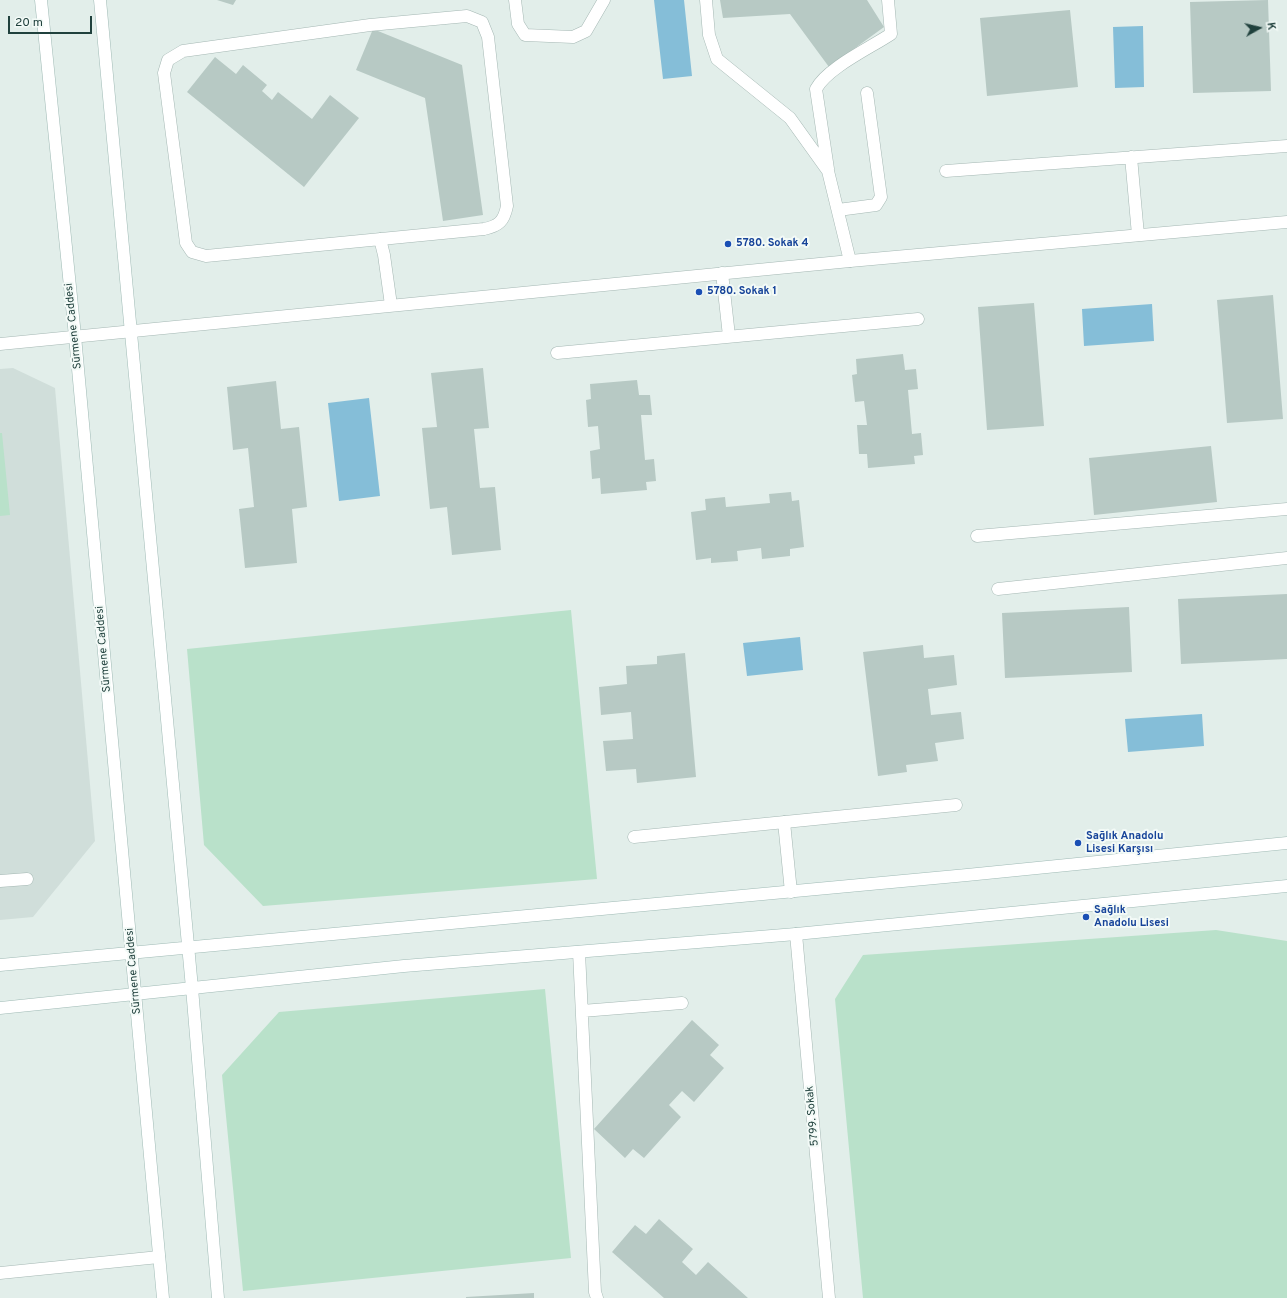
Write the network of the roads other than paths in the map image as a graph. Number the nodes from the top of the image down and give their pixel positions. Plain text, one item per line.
1 (41, 0) edge
2 (100, 0) edge
3 (515, 0) edge
4 (604, 0) edge
5 (706, 0) edge
6 (888, 0) edge
7 (867, 93) dead end
8 (1287, 146) edge
9 (1131, 157) junction
10 (828, 171) junction
11 (946, 171) dead end
12 (838, 210) junction
13 (1287, 222) edge
14 (1138, 236) junction
15 (380, 239) junction
16 (850, 261) junction
17 (722, 274) junction
18 (391, 305) junction
19 (918, 319) dead end
20 (130, 330) junction
21 (75, 336) junction
22 (729, 336) junction
23 (0, 344) edge
24 (557, 353) dead end
25 (1287, 508) edge
26 (977, 536) dead end
27 (1287, 558) edge
28 (998, 589) dead end
29 (956, 805) dead end
30 (784, 822) junction
31 (634, 837) dead end
32 (1287, 843) edge
33 (27, 878) dead end
34 (0, 881) edge
35 (1287, 886) edge
36 (791, 892) junction
37 (796, 934) junction
38 (188, 946) junction
39 (132, 952) junction
40 (579, 952) junction
41 (0, 965) edge
42 (192, 988) junction
43 (136, 994) junction
44 (682, 1003) dead end
45 (0, 1008) edge
46 (582, 1010) junction
47 (159, 1257) junction
48 (0, 1273) edge
49 (163, 1298) edge
50 (218, 1298) edge
51 (597, 1298) edge
52 (829, 1298) edge

1 - 21 street, Sürmene Caddesi
2 - 20 street
3 - 4 street
5 - 10 street
6 - 10 street
7 - 12 street
8 - 9 street
9 - 11 street
9 - 14 street
10 - 12 street
12 - 16 street
13 - 14 street
14 - 16 street
15 - 15 street
15 - 18 street
16 - 17 street
17 - 18 street
17 - 22 street
18 - 20 street
19 - 22 street
20 - 21 street
20 - 38 street
21 - 23 street
21 - 39 street, Sürmene Caddesi
22 - 24 street
25 - 26 street
27 - 28 street
29 - 30 street
30 - 31 street
30 - 36 street
32 - 36 street
33 - 34 street
35 - 37 street
36 - 38 street
37 - 40 street
37 - 52 street, 5799. Sokak
38 - 39 street
38 - 42 street
39 - 41 street
39 - 43 street, Sürmene Caddesi
40 - 42 street
40 - 46 street
42 - 43 street
42 - 50 street
43 - 45 street
43 - 47 street, Sürmene Caddesi
44 - 46 street
46 - 51 street
47 - 48 street
47 - 49 street, Sürmene Caddesi

